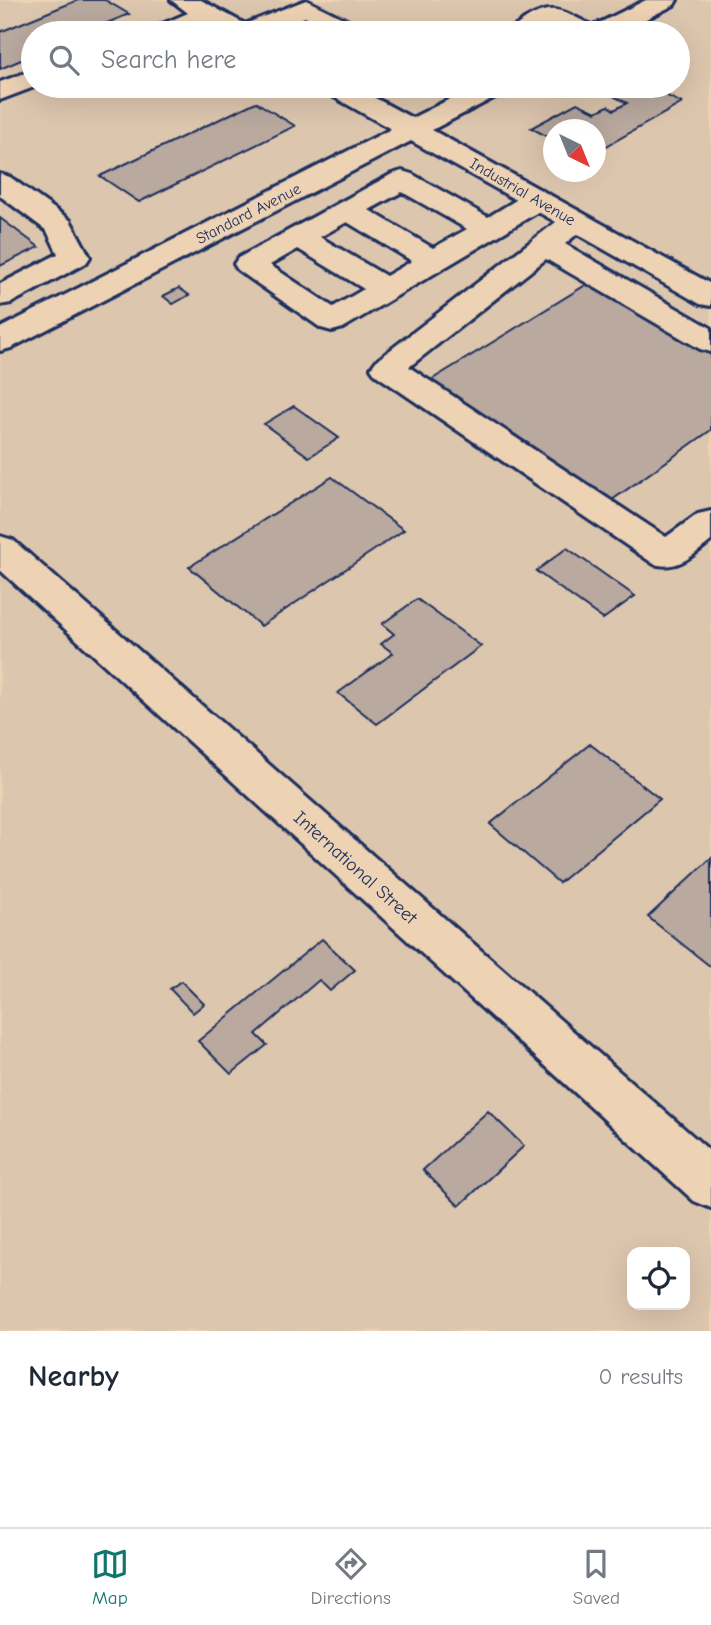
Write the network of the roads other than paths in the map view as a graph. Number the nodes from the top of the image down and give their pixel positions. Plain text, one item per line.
1 (183, 0) edge
2 (664, 0) edge
3 (208, 14) junction
4 (191, 21) edge
5 (221, 21) edge
6 (274, 21) edge
7 (331, 21) edge
8 (541, 21) edge
9 (562, 21) edge
10 (623, 21) edge
11 (21, 83) edge
12 (0, 92) edge
13 (359, 98) edge
14 (473, 98) edge
15 (412, 129) junction
16 (0, 183) edge
17 (539, 200) junction
18 (348, 210) junction
19 (576, 221) junction
20 (488, 229) junction
21 (298, 237) junction
22 (544, 245) junction
23 (433, 261) junction
24 (385, 289) junction
25 (0, 296) edge
26 (711, 297) edge
27 (1, 339) edge
28 (711, 342) edge
29 (711, 523) edge
30 (0, 549) edge
31 (711, 1184) edge

1 - 3 street
2 - 10 street
3 - 4 street
3 - 5 street
6 - 7 street
8 - 9 street
11 - 12 street
13 - 15 street, Industrial Avenue
14 - 15 street, Standard Avenue
15 - 17 street, Industrial Avenue
15 - 27 street, Standard Avenue
16 - 25 street
17 - 19 street, Industrial Avenue
17 - 20 street
18 - 20 street
18 - 21 street
18 - 23 street
19 - 22 street
19 - 26 street, Industrial Avenue
20 - 23 street
21 - 24 street
21 - 24 street
22 - 28 street
22 - 29 street
23 - 24 street
30 - 31 street, International Street

